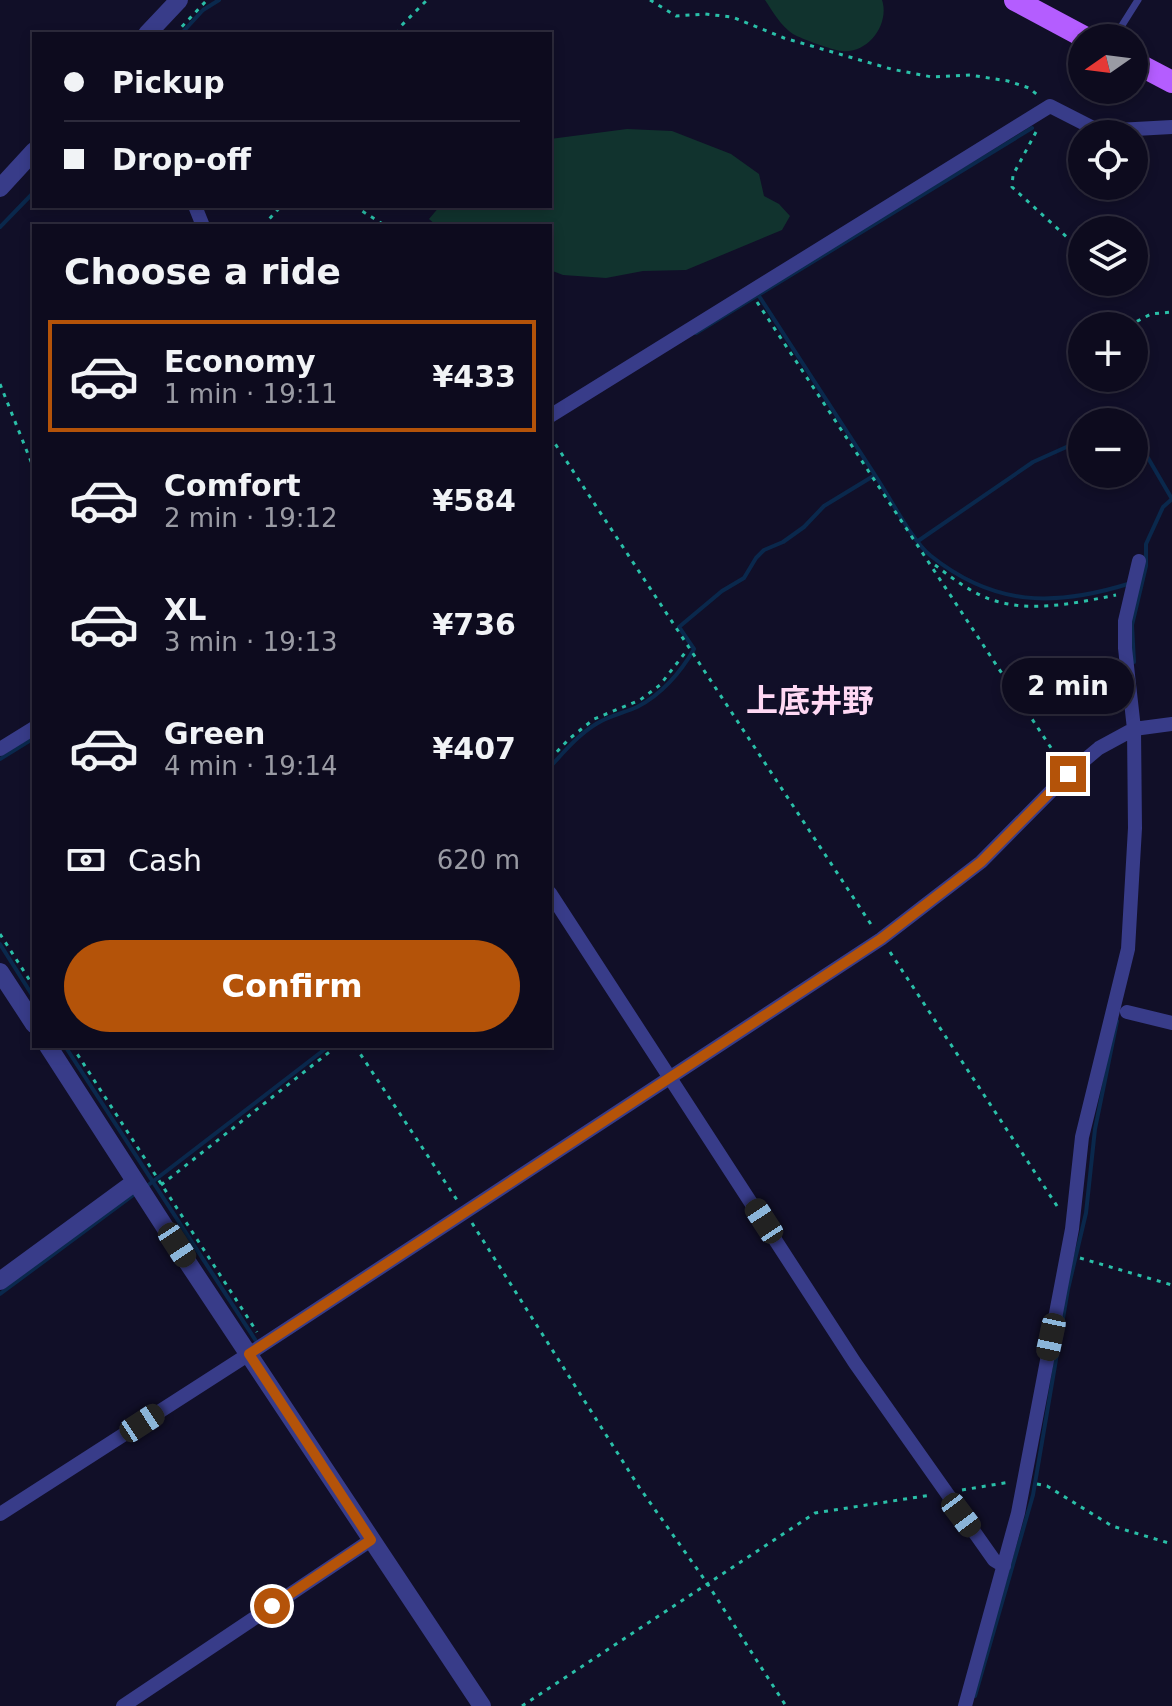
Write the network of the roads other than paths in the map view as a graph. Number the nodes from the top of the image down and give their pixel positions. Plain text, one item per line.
1 (179, 0) edge
2 (1015, 0) edge
3 (1138, 0) edge
4 (1123, 24) edge
5 (1068, 28) edge
6 (149, 32) edge
7 (1148, 69) edge
8 (1172, 82) edge
9 (1172, 127) edge
10 (32, 153) edge
11 (0, 188) edge
12 (552, 415) edge
13 (1139, 561) dead end
14 (1172, 724) edge
15 (32, 729) edge
16 (1134, 729) junction
17 (0, 749) edge
18 (552, 896) edge
19 (0, 972) edge
20 (1127, 1012) dead end
21 (32, 1021) edge
22 (1172, 1023) edge
23 (49, 1048) edge
24 (671, 1078) junction
25 (135, 1182) junction
26 (0, 1281) edge
27 (257, 1349) junction
28 (0, 1514) edge
29 (371, 1540) junction
30 (1004, 1566) junction
31 (123, 1706) edge
32 (482, 1706) edge
33 (965, 1706) edge

1 - 6 street
2 - 5 main road
3 - 4 lane
7 - 8 main road
9 - 12 street
10 - 11 street
13 - 16 street
14 - 16 street
15 - 17 street
16 - 24 street
16 - 30 street
18 - 24 street
19 - 21 street
20 - 22 street
23 - 25 street
24 - 27 street
24 - 30 street
25 - 26 street
25 - 27 street
27 - 28 street
27 - 29 street
29 - 31 street
29 - 32 street
30 - 33 street

